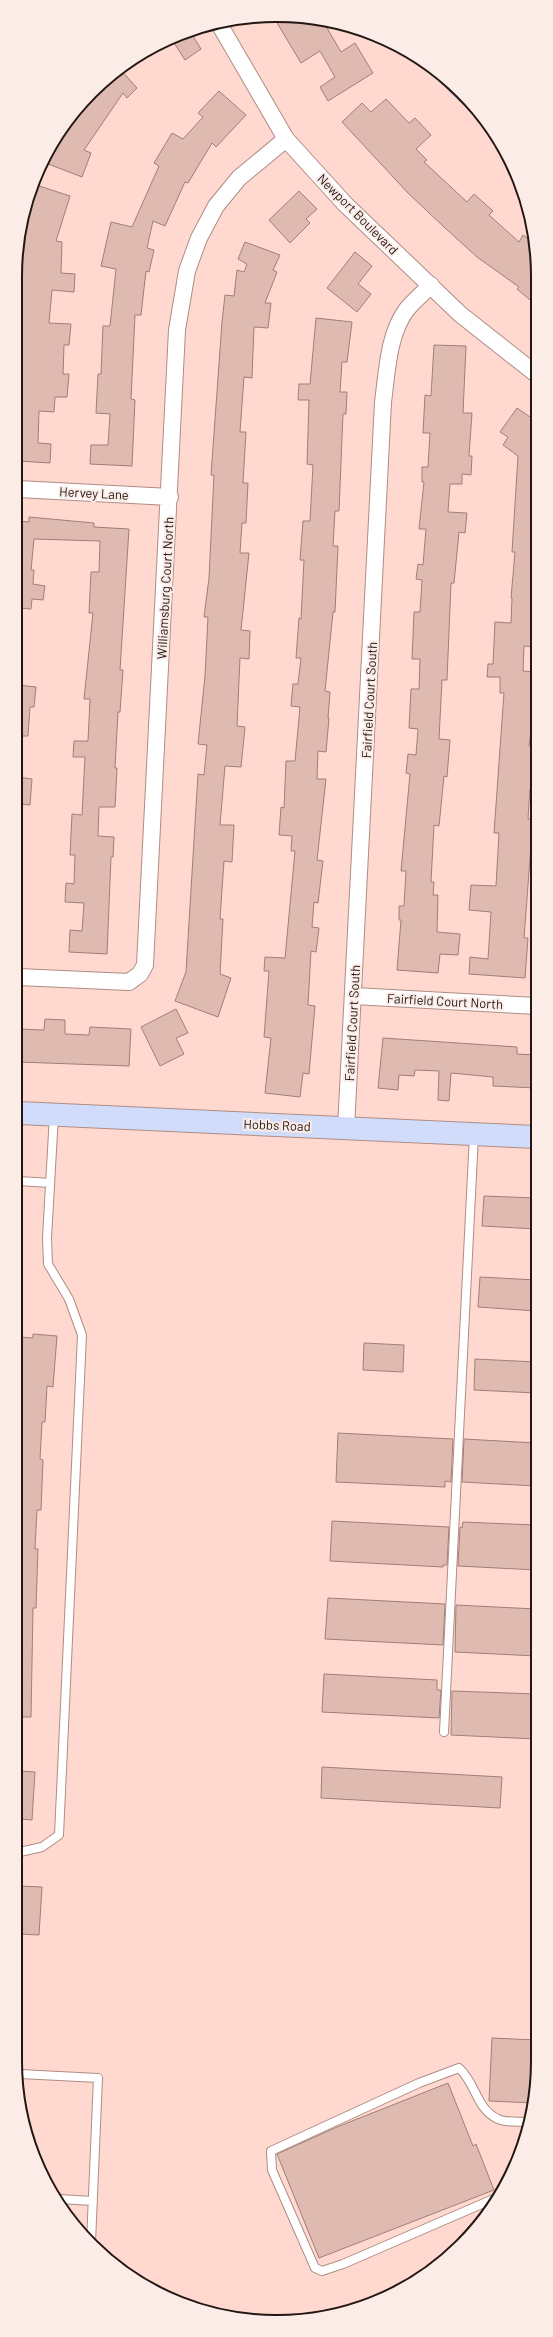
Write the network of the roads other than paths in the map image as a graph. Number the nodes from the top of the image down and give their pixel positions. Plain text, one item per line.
1 (222, 28) edge
2 (286, 139) junction
3 (431, 285) junction
4 (531, 370) edge
5 (22, 489) edge
6 (170, 496) junction
7 (22, 977) edge
8 (354, 996) junction
9 (531, 1006) edge
10 (22, 1113) edge
11 (54, 1115) junction
12 (346, 1128) junction
13 (474, 1134) junction
14 (531, 1137) edge
15 (22, 1181) edge
16 (50, 1183) junction
17 (444, 1732) dead end
18 (22, 1852) edge
19 (23, 2074) edge
20 (523, 2122) edge
21 (63, 2199) edge
22 (93, 2200) junction
23 (489, 2201) edge
24 (91, 2234) edge

1 - 2 street, Newport Boulevard
2 - 3 street, Newport Boulevard
2 - 6 street, Williamsburg Court North
3 - 4 street, Newport Boulevard
3 - 8 street, Fairfield Court South
5 - 6 street, Hervey Lane
6 - 7 street, Williamsburg Court North
8 - 9 street, Fairfield Court North
8 - 12 street, Fairfield Court South
10 - 11 street, Hobbs Road
11 - 12 street, Hobbs Road
11 - 16 lane
12 - 13 street, Hobbs Road
13 - 14 street, Hobbs Road
13 - 17 lane
15 - 16 lane
16 - 18 lane
19 - 22 lane
20 - 23 lane
21 - 22 lane
22 - 24 lane

